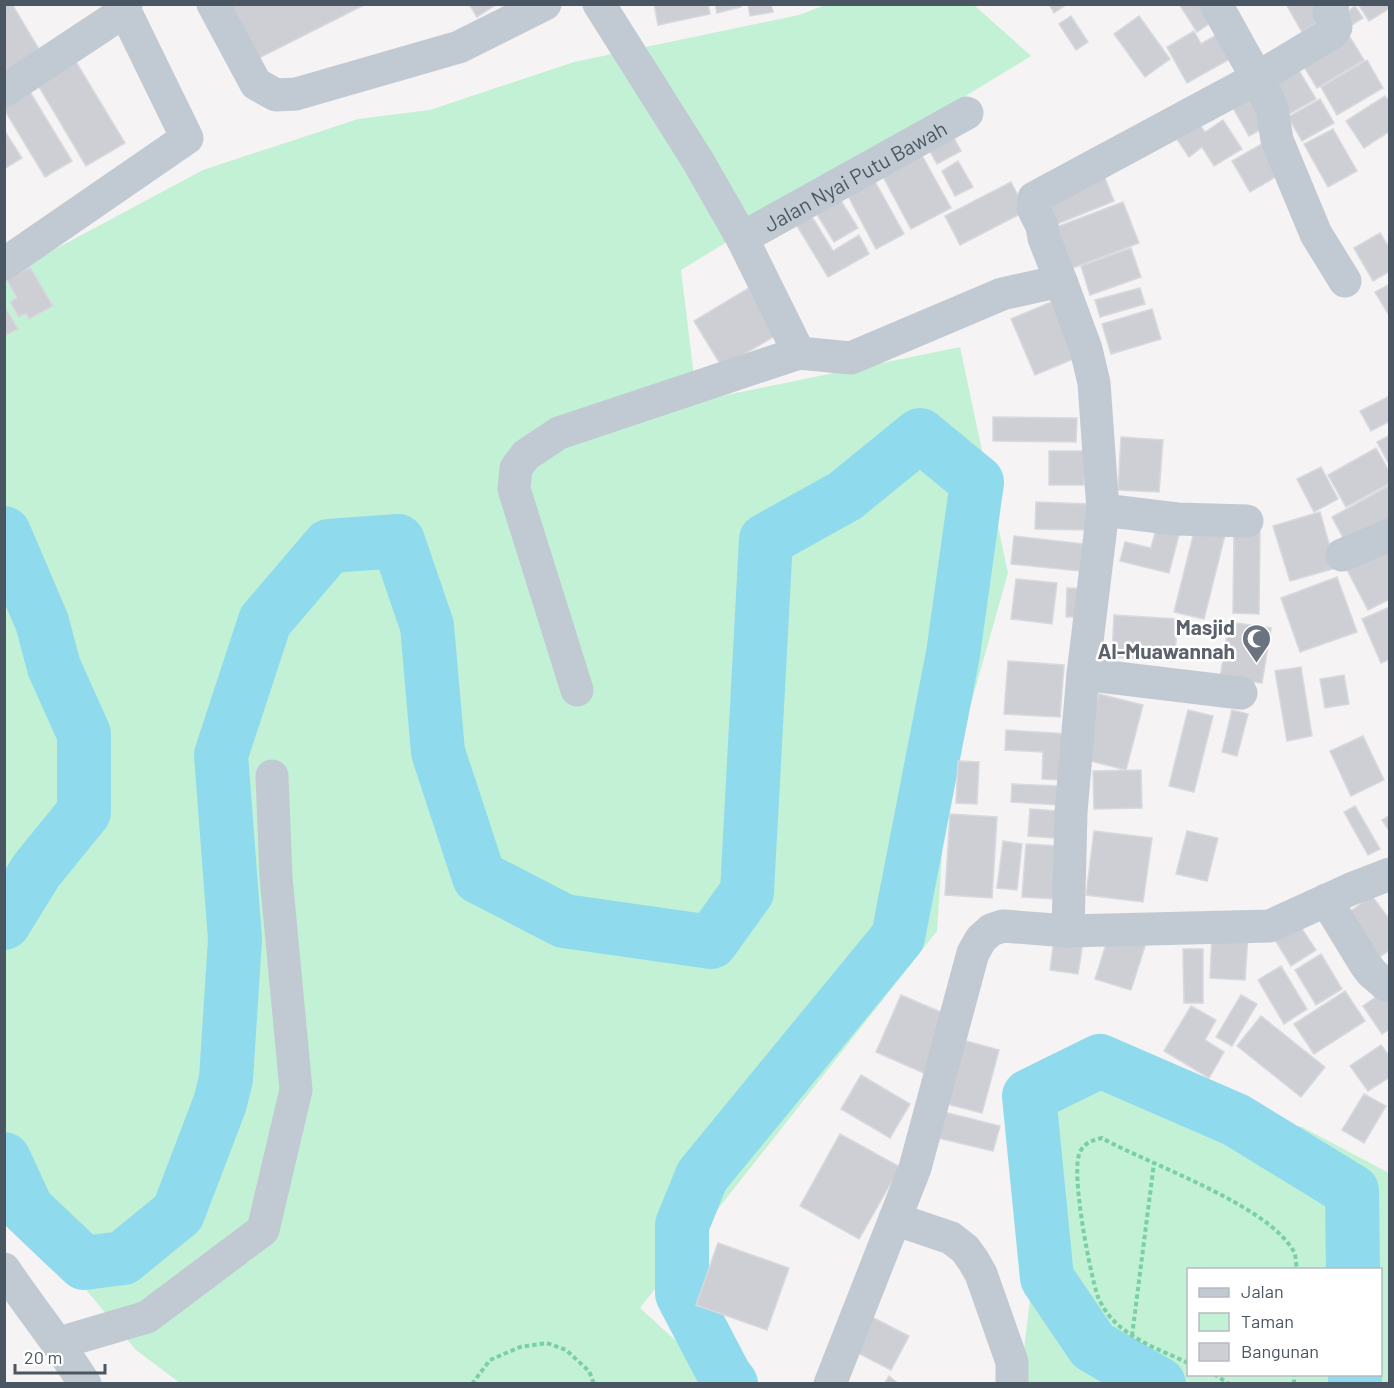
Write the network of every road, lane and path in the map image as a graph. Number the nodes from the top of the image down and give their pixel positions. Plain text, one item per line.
1 (213, 4) edge
2 (545, 4) edge
3 (599, 4) edge
4 (1216, 4) edge
5 (1333, 4) edge
6 (125, 8) edge
7 (1257, 78) junction
8 (4, 91) edge
9 (967, 114) dead end
10 (742, 238) junction
11 (4, 264) edge
12 (1345, 281) dead end
13 (1062, 284) junction
14 (798, 353) junction
15 (1103, 510) junction
16 (1247, 521) dead end
17 (1389, 535) edge
18 (1342, 555) dead end
19 (1083, 674) junction
20 (578, 690) dead end
21 (1241, 693) dead end
22 (272, 776) dead end
23 (1389, 874) edge
24 (1326, 900) junction
25 (1068, 931) junction
26 (1386, 985) dead end
27 (1154, 1163) junction
28 (895, 1219) junction
29 (1297, 1268) edge
30 (4, 1269) edge
31 (1131, 1336) junction
32 (59, 1343) junction
33 (1187, 1363) edge
34 (85, 1383) edge
35 (472, 1383) edge
36 (594, 1383) edge
37 (830, 1383) edge
38 (1012, 1383) edge

1 - 2 street
3 - 10 street
4 - 7 street
5 - 7 street
6 - 8 street
6 - 11 street
7 - 12 street
7 - 13 street
9 - 10 street, Jalan Nyai Putu Bawah
10 - 14 street
13 - 14 street
13 - 15 street
14 - 20 street
15 - 16 street
15 - 19 street
17 - 18 street
19 - 21 street
19 - 25 street
22 - 32 street
23 - 24 street
24 - 25 street
24 - 26 street
25 - 28 street
27 - 29 path
27 - 31 path
27 - 31 path
28 - 37 street
28 - 38 street
30 - 32 street
31 - 33 path
32 - 34 street
35 - 36 path

